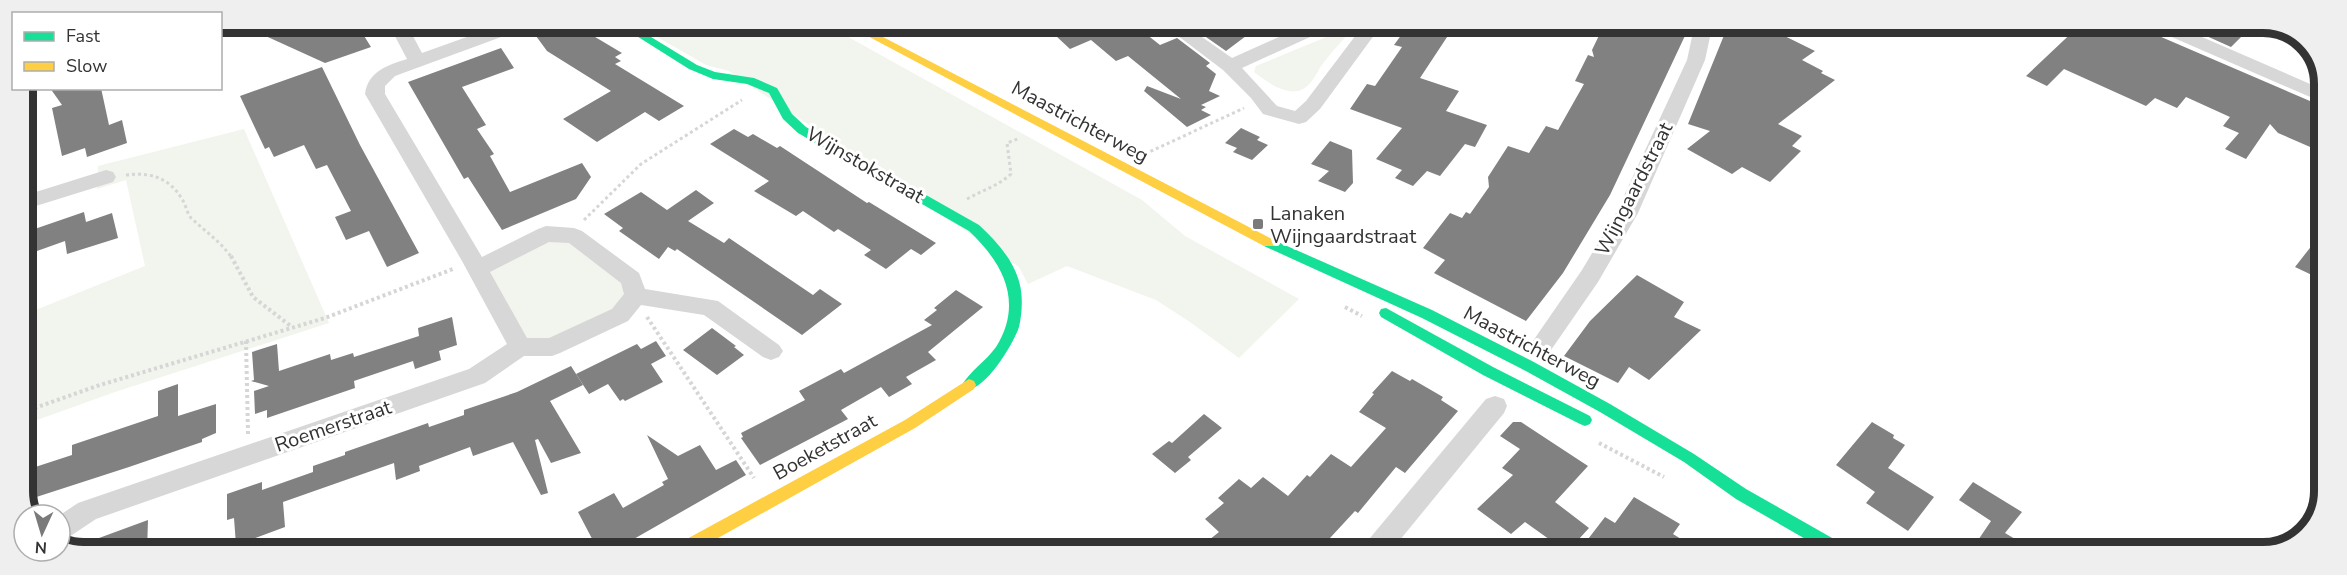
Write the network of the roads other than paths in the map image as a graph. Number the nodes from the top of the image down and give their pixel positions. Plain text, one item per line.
1 (402, 33) edge
2 (494, 33) edge
3 (637, 33) edge
4 (867, 33) edge
5 (1184, 33) edge
6 (1304, 33) edge
7 (1367, 33) edge
8 (1702, 33) edge
9 (2177, 33) edge
10 (417, 60) junction
11 (1230, 66) junction
12 (2314, 94) edge
13 (106, 177) road end
14 (33, 200) edge
15 (1293, 256) junction
16 (475, 265) junction
17 (635, 298) junction
18 (1543, 344) dead end
19 (520, 347) junction
20 (771, 351) dead end
21 (987, 369) joint
22 (1495, 406) dead end
23 (1593, 425) dead end
24 (1667, 461) dead end
25 (1741, 494) junction
26 (72, 521) edge
27 (696, 542) edge
28 (1382, 542) edge
29 (1825, 542) edge

1 - 10 street
2 - 10 street
3 - 21 main road, Wijnstokstraat
4 - 15 main road, Maastrichterweg
5 - 11 street
6 - 11 street
7 - 11 street
8 - 18 street, Wijngaardstraat
9 - 12 street
10 - 16 street
13 - 14 street
15 - 23 main road, Maastrichterweg
15 - 25 main road, Maastrichterweg
16 - 17 street
16 - 19 street
17 - 19 street
17 - 20 street
19 - 26 street, Roemerstraat
21 - 27 main road, Boeketstraat
22 - 28 street
24 - 25 main road, Maastrichterweg
25 - 29 main road, Maastrichterweg

